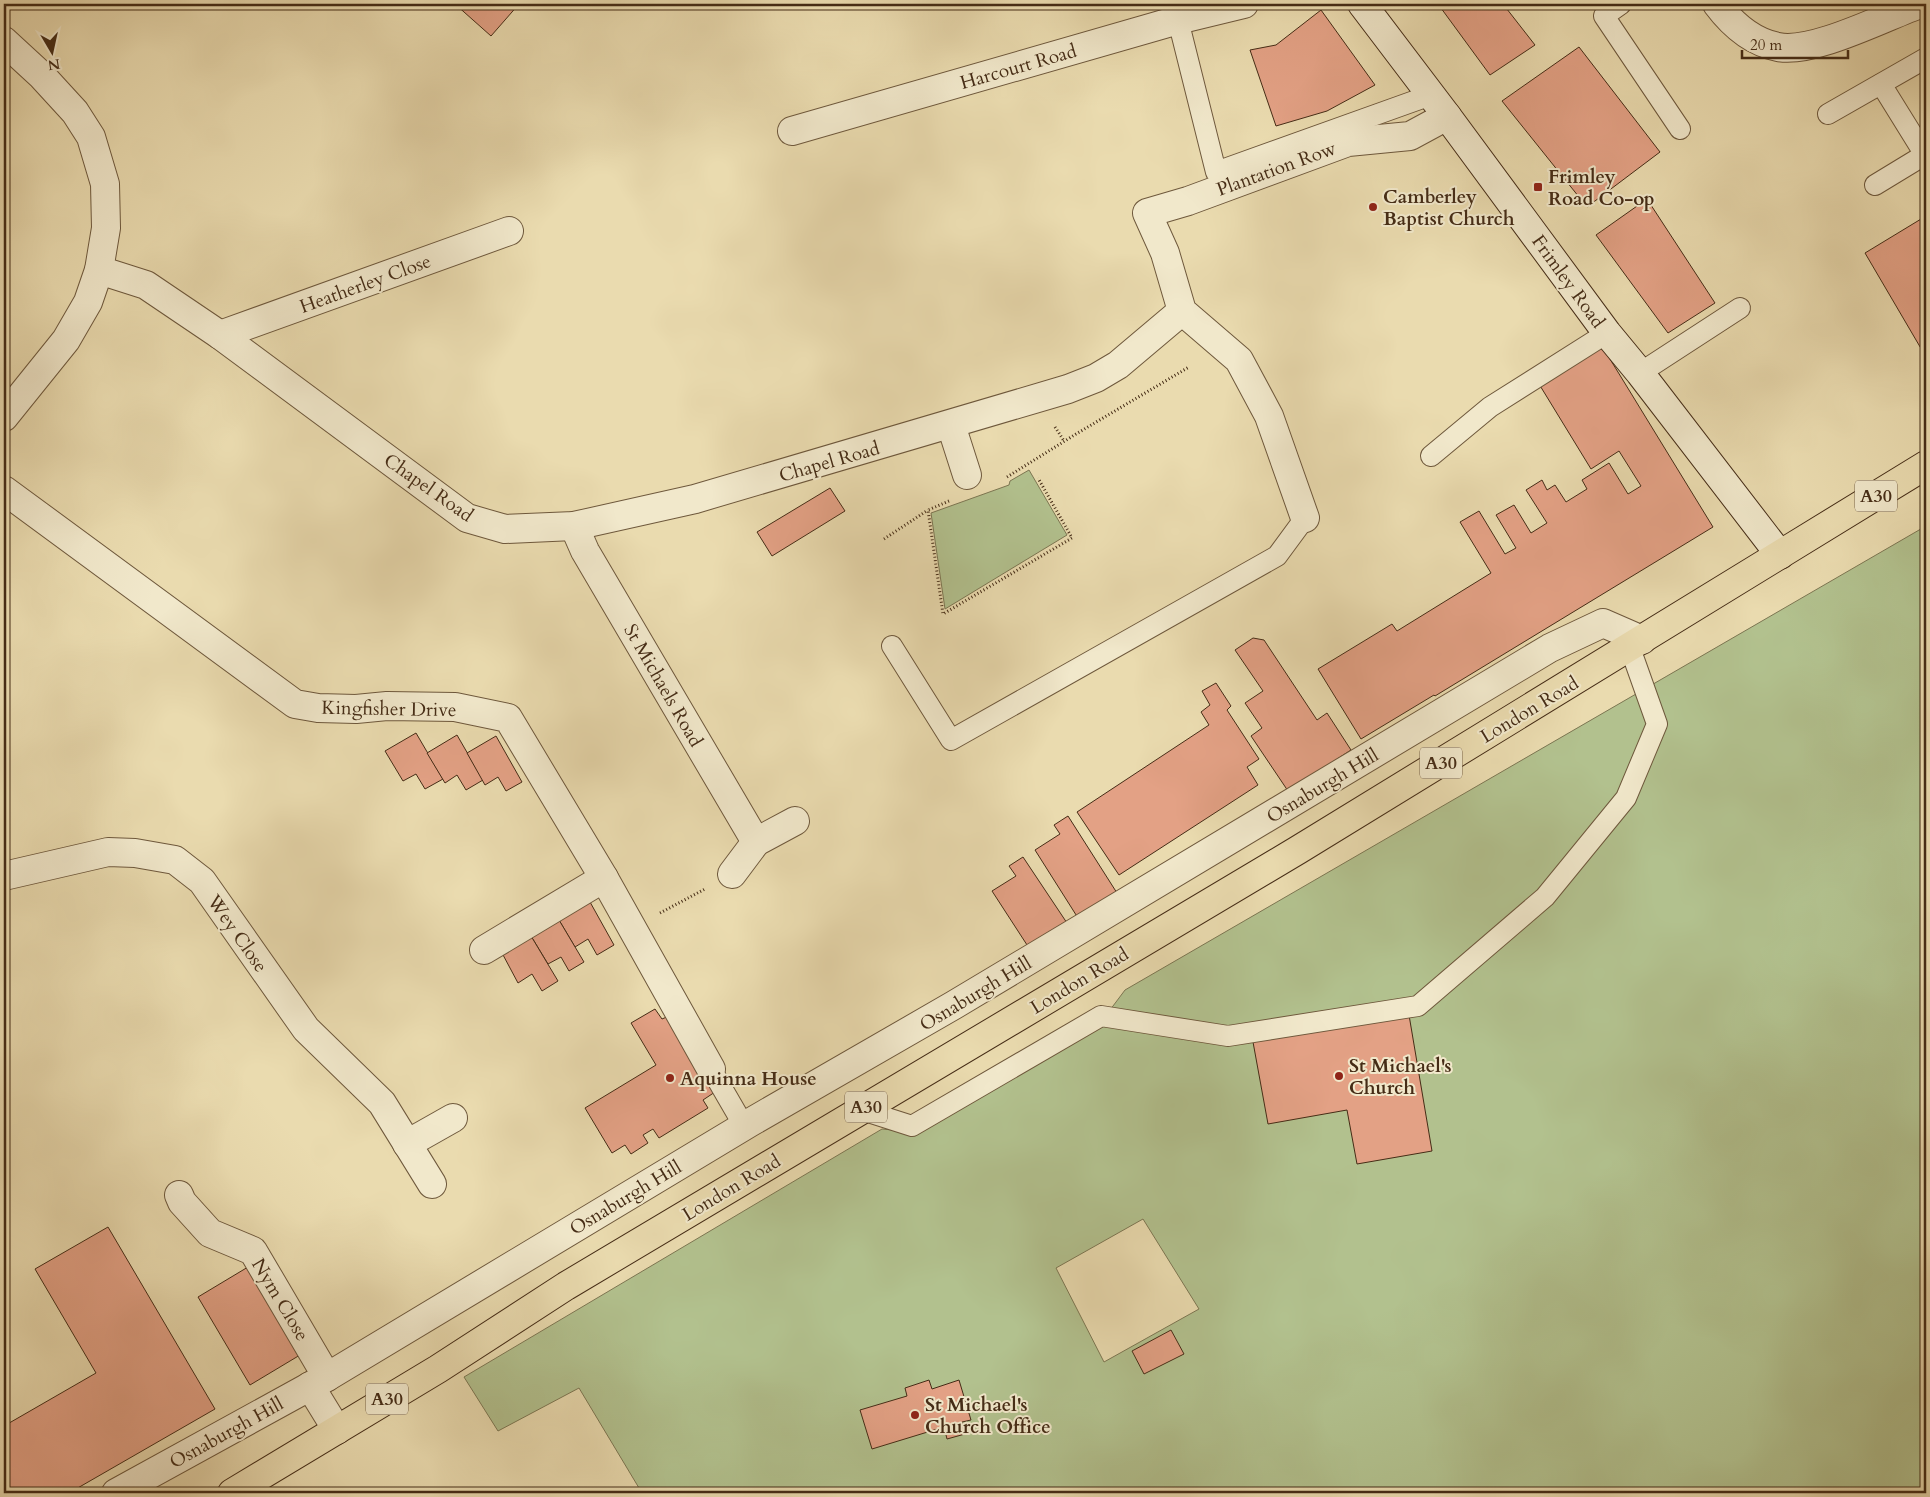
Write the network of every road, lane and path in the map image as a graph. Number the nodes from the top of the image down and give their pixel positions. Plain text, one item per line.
1 (1244, 4) edge
2 (1362, 4) edge
3 (1621, 4) edge
4 (1717, 4) edge
5 (1920, 4) edge
6 (1178, 20) junction
7 (4, 41) edge
8 (1926, 58) edge
9 (1881, 84) junction
10 (1431, 95) junction
11 (1828, 114) dead end
12 (1447, 116) junction
13 (1680, 129) dead end
14 (792, 131) dead end
15 (1926, 155) edge
16 (1875, 184) dead end
17 (510, 231) dead end
18 (99, 270) junction
19 (1740, 308) dead end
20 (1182, 311) junction
21 (1607, 333) junction
22 (220, 335) junction
23 (1189, 367) dead end
24 (1640, 373) junction
25 (4, 417) edge
26 (951, 425) junction
27 (1431, 456) dead end
28 (1926, 465) edge
29 (966, 475) dead end
30 (1007, 477) dead end
31 (1038, 478) dead end
32 (4, 490) edge
33 (949, 502) dead end
34 (928, 510) junction
35 (1305, 518) joint
36 (574, 526) junction
37 (884, 539) dead end
38 (1780, 555) junction
39 (1636, 644) junction
40 (892, 646) dead end
41 (795, 821) dead end
42 (756, 842) junction
43 (732, 874) dead end
44 (4, 876) edge
45 (604, 878) junction
46 (484, 950) dead end
47 (711, 1069) joint
48 (862, 1110) junction
49 (453, 1118) dead end
50 (744, 1126) junction
51 (407, 1144) junction
52 (432, 1184) dead end
53 (179, 1195) dead end
54 (319, 1381) junction
55 (337, 1430) junction
56 (116, 1493) edge
57 (232, 1493) edge

1 - 6 street, Harcourt Road
2 - 10 street, Frimley Road
3 - 13 lane
4 - 5 street
6 - 10 lane
6 - 14 street, Harcourt Road
7 - 18 street
8 - 9 lane
9 - 11 lane
9 - 15 lane
10 - 12 street, Frimley Road
12 - 20 street, Plantation Row
12 - 21 street, Frimley Road
15 - 16 lane
17 - 22 street, Heatherley Close
18 - 22 street, Chapel Road
18 - 25 street
19 - 24 lane
20 - 26 street, Chapel Road
20 - 35 street
21 - 24 street, Frimley Road
21 - 27 lane
22 - 36 street, Chapel Road
23 - 30 path
24 - 38 street, Frimley Road
26 - 29 street
26 - 36 street, Chapel Road
28 - 38 main road, London Road / A30
31 - 34 path
32 - 45 street, Kingfisher Drive
33 - 34 path
34 - 37 path
35 - 40 lane
36 - 42 street, St Michaels Road
38 - 39 main road, London Road / A30
39 - 48 main road, London Road / A30
39 - 48 lane
39 - 50 street, Osnaburgh Hill
41 - 42 street
42 - 43 street
44 - 51 street, Wey Close
45 - 46 street
45 - 47 street, Kingfisher Drive
47 - 50 lane, Kingfisher Drive
48 - 55 main road, London Road / A30
49 - 51 street
50 - 54 street, Osnaburgh Hill
51 - 52 street, Wey Close
53 - 54 street, Nym Close
54 - 55 street
54 - 56 street, Osnaburgh Hill
55 - 57 main road, London Road / A30

